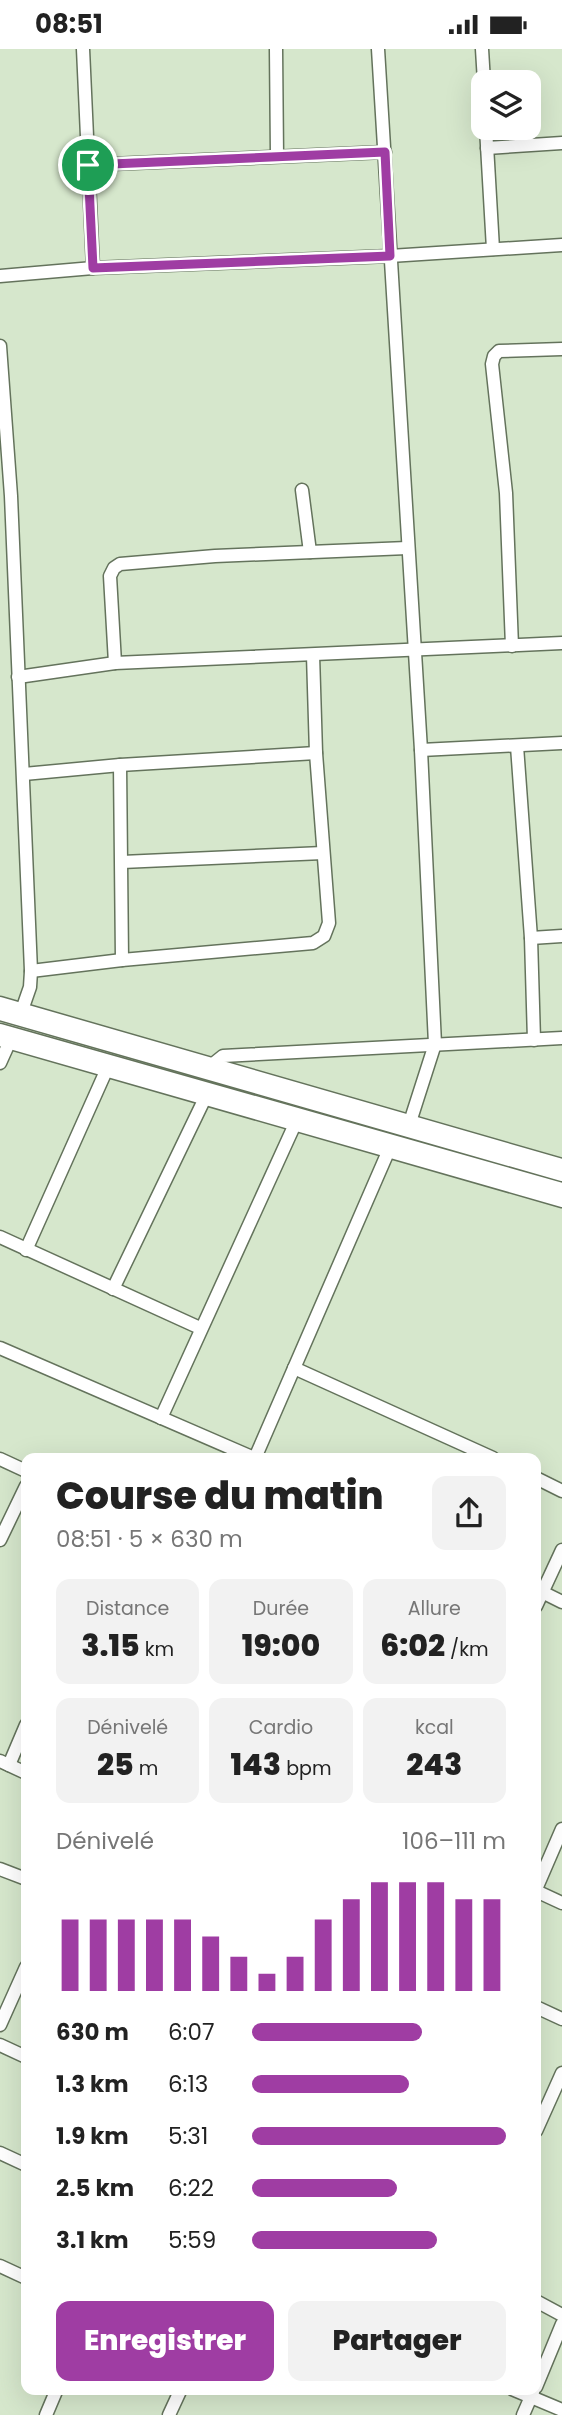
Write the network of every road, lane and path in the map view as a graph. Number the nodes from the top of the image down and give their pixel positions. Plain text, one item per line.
1 (83, 49) edge
2 (276, 49) edge
3 (378, 49) edge
4 (482, 49) edge
5 (483, 70) edge
6 (487, 140) edge
7 (562, 143) edge
8 (487, 148) junction
9 (385, 152) junction
10 (277, 156) junction
11 (88, 165) junction
12 (562, 245) edge
13 (493, 249) junction
14 (390, 256) junction
15 (93, 268) junction
16 (0, 276) edge
17 (0, 346) edge
18 (562, 349) edge
19 (302, 490) dead end
20 (407, 548) junction
21 (310, 552) junction
22 (562, 643) edge
23 (512, 646) junction
24 (414, 649) junction
25 (313, 655) junction
26 (115, 663) junction
27 (18, 677) junction
28 (562, 743) edge
29 (517, 746) junction
30 (421, 750) junction
31 (316, 753) junction
32 (120, 765) junction
33 (24, 774) junction
34 (323, 853) junction
35 (122, 862) junction
36 (562, 936) edge
37 (531, 938) junction
38 (122, 960) junction
39 (31, 971) junction
40 (0, 1003) edge
41 (22, 1010) junction
42 (0, 1013) edge
43 (3, 1038) edge
44 (562, 1038) edge
45 (534, 1040) junction
46 (435, 1044) junction
47 (0, 1063) edge
48 (213, 1063) junction
49 (106, 1070) junction
50 (205, 1098) junction
51 (410, 1122) junction
52 (295, 1124) junction
53 (388, 1152) junction
54 (562, 1165) edge
55 (562, 1174) edge
56 (562, 1190) edge
57 (562, 1201) edge
58 (0, 1237) edge
59 (26, 1250) junction
60 (113, 1289) junction
61 (200, 1328) junction
62 (0, 1348) edge
63 (294, 1368) junction
64 (161, 1418) junction
65 (242, 1453) edge
66 (256, 1453) edge
67 (482, 1453) edge
68 (0, 1459) edge
69 (21, 1469) edge
70 (541, 1480) edge
71 (562, 1490) edge
72 (21, 1496) edge
73 (0, 1540) edge
74 (562, 1550) edge
75 (541, 1587) edge
76 (541, 1592) edge
77 (562, 1602) edge
78 (21, 1734) edge
79 (5, 1763) edge
80 (21, 1771) edge
81 (562, 1829) edge
82 (0, 1869) edge
83 (21, 1877) edge
84 (541, 1878) edge
85 (541, 1892) edge
86 (562, 1903) edge
87 (21, 1978) edge
88 (541, 2009) edge
89 (562, 2019) edge
90 (0, 2025) edge
91 (0, 2045) edge
92 (21, 2055) edge
93 (562, 2073) edge
94 (541, 2120) edge
95 (0, 2153) edge
96 (21, 2163) edge
97 (0, 2266) edge
98 (21, 2275) edge
99 (541, 2304) edge
100 (562, 2315) edge
101 (562, 2323) edge
102 (541, 2374) edge
103 (54, 2395) edge
104 (178, 2395) edge
105 (532, 2395) edge
106 (540, 2395) edge
107 (562, 2410) edge
108 (46, 2415) edge
109 (169, 2415) edge
110 (523, 2415) edge

1 - 11 street
2 - 10 street
3 - 9 street
4 - 5 street
6 - 8 street
7 - 8 street
8 - 13 street
9 - 10 street
9 - 14 street
10 - 11 street
11 - 15 street
12 - 13 street
13 - 14 street
14 - 15 street
14 - 20 street
15 - 16 street
17 - 27 street
18 - 23 street
19 - 21 street
20 - 21 street
20 - 24 street
21 - 26 street
22 - 23 street
23 - 24 street
24 - 25 street
24 - 30 street
25 - 26 street
25 - 31 street
26 - 27 street
27 - 33 street
28 - 29 street
29 - 30 street
29 - 37 street
30 - 46 street
31 - 32 street
31 - 34 street
32 - 33 street
32 - 35 street
33 - 39 street
34 - 35 street
34 - 38 street
35 - 38 street
36 - 37 street
37 - 45 street
38 - 39 street
39 - 41 street
40 - 41 street
41 - 48 street
42 - 55 main road
43 - 47 street
43 - 49 street
43 - 56 main road
44 - 45 street
45 - 46 street
46 - 48 street
46 - 51 street
48 - 51 street
49 - 50 street
49 - 59 street
50 - 52 street
50 - 60 street
51 - 54 street
52 - 53 street
52 - 61 street
53 - 57 street
53 - 63 street
58 - 59 street
59 - 60 street
60 - 61 street
61 - 64 street
62 - 64 street
63 - 66 street
63 - 67 street
64 - 65 street
68 - 69 street
70 - 71 street
72 - 73 street
74 - 75 street
76 - 77 street
78 - 79 street
79 - 80 street
81 - 84 street
82 - 83 street
85 - 86 street
87 - 90 street
88 - 89 street
91 - 92 street
93 - 94 street
95 - 96 street
97 - 98 street
99 - 100 street
101 - 102 street
103 - 108 street
104 - 109 street
105 - 110 street
106 - 107 street

